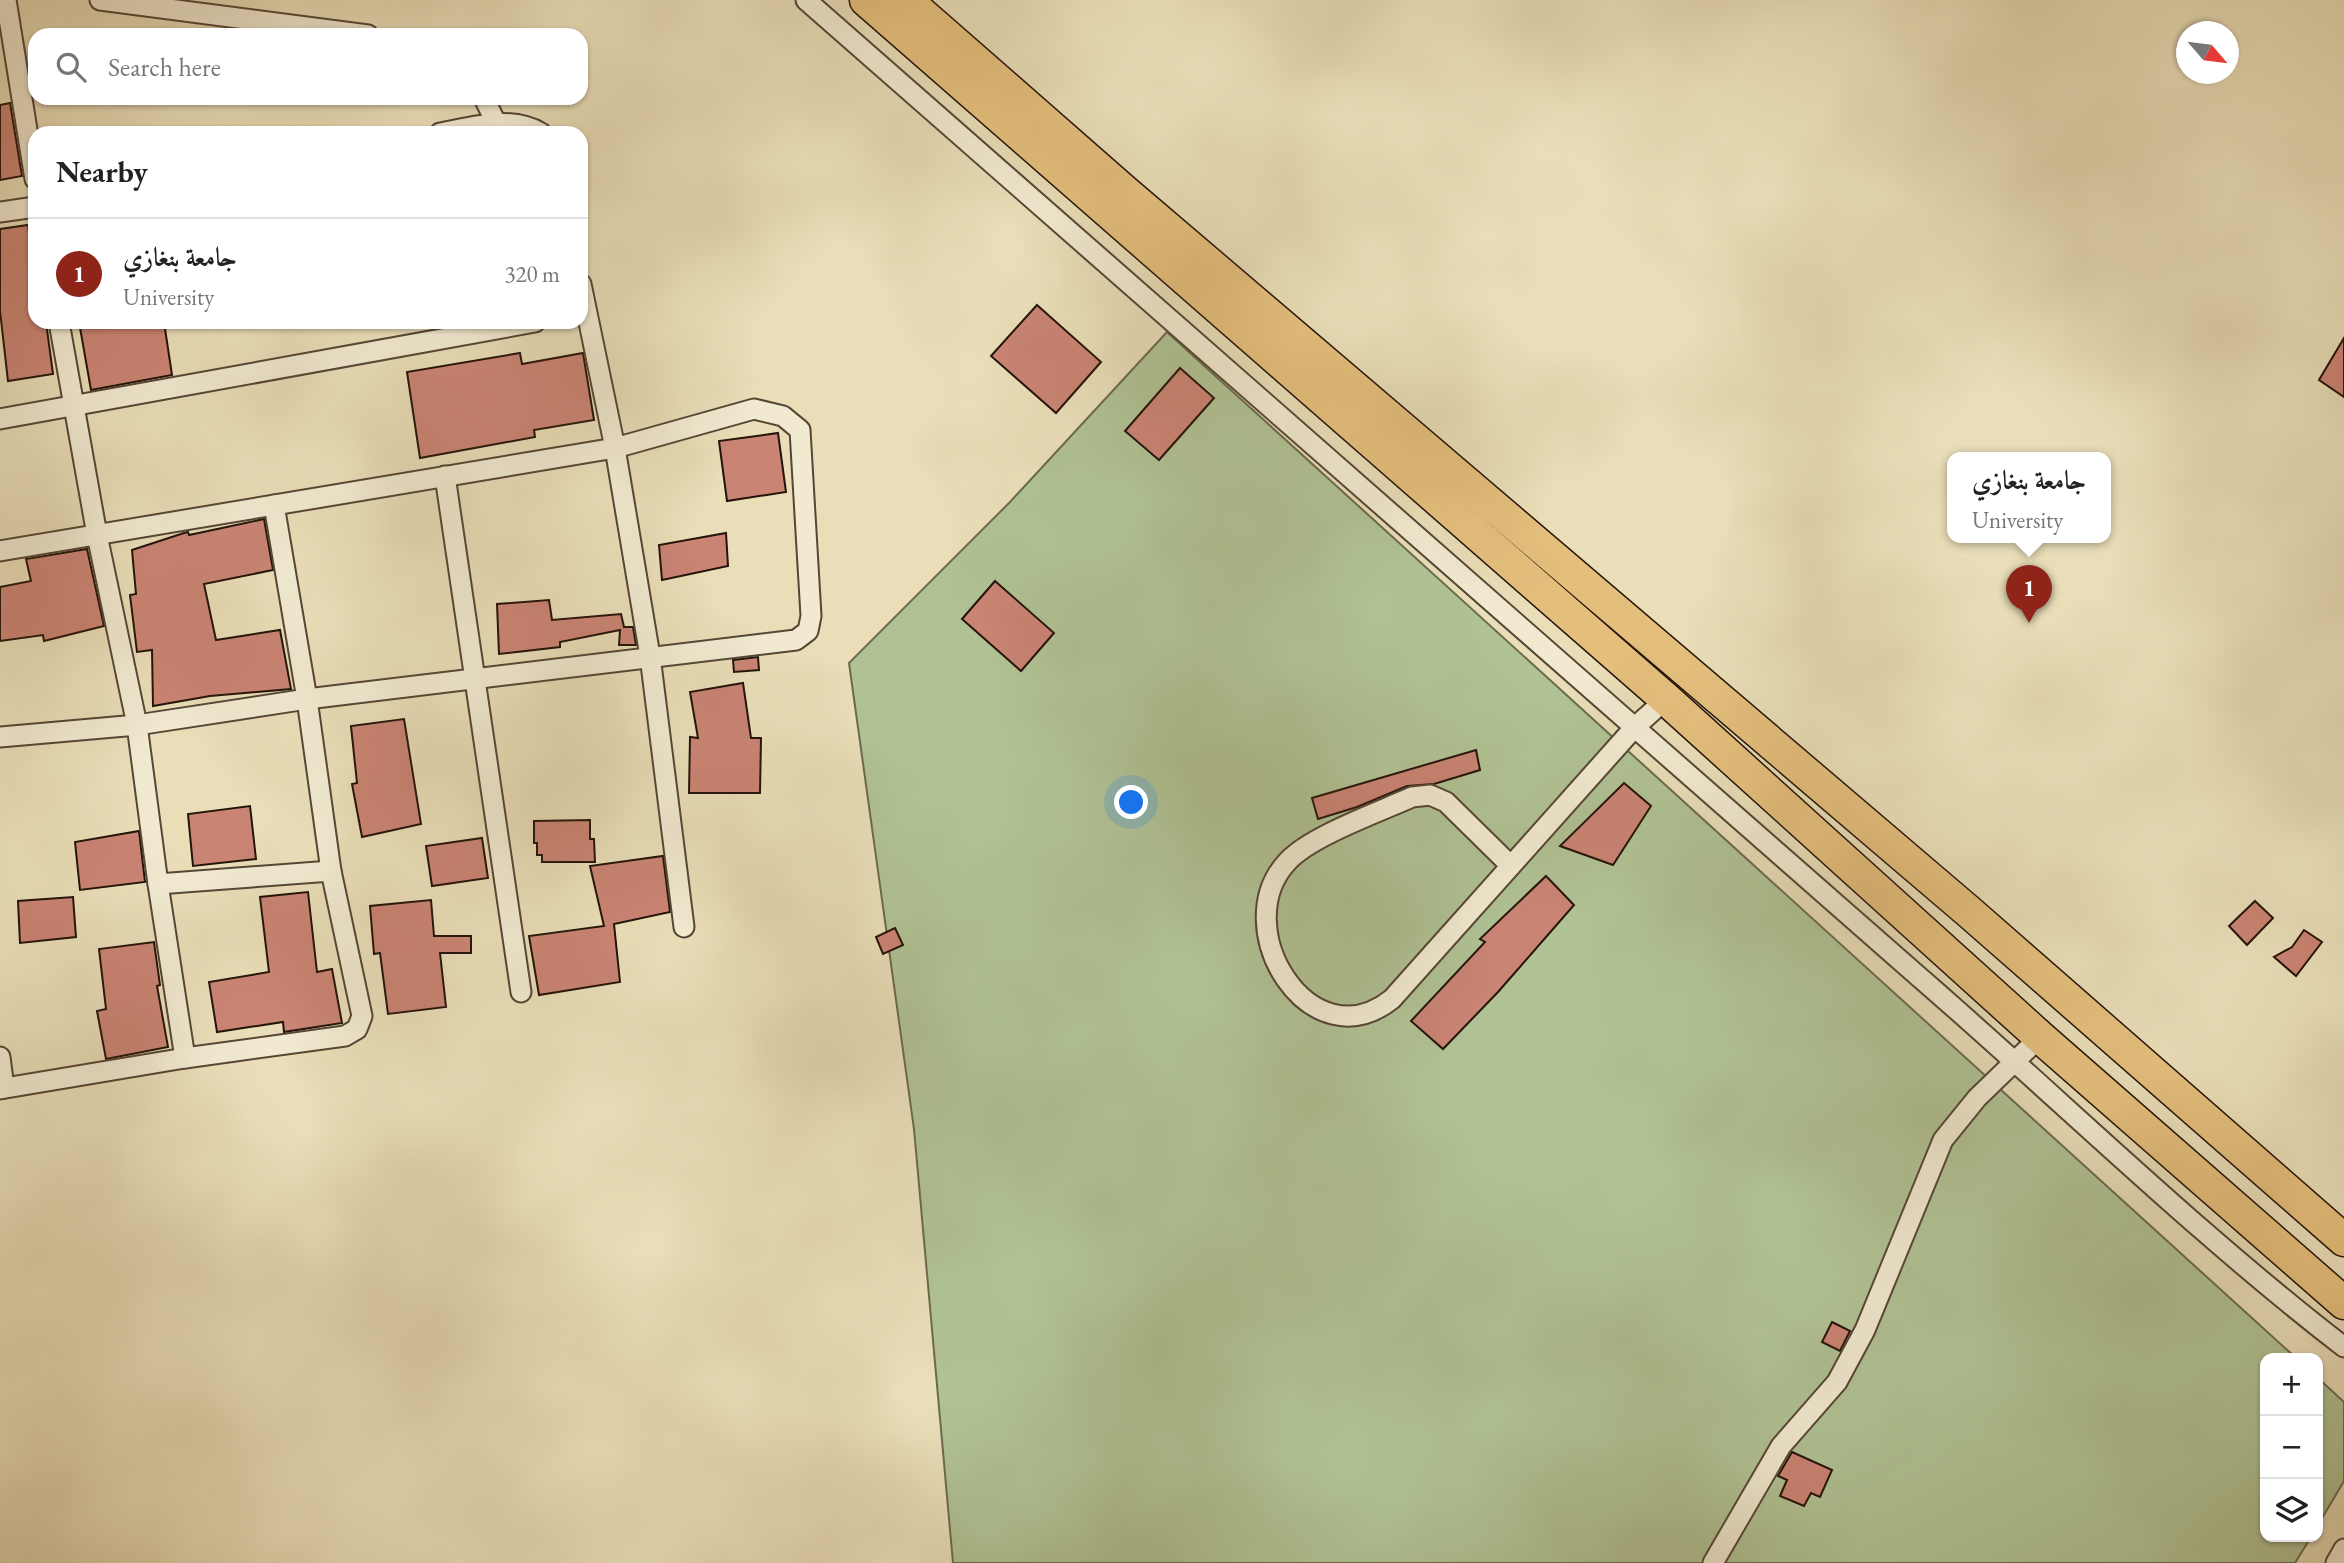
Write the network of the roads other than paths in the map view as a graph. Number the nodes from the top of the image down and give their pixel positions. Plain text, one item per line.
1 (6, 0) edge
2 (100, 0) edge
3 (806, 0) edge
4 (866, 0) edge
5 (906, 0) edge
6 (314, 28) edge
7 (487, 105) edge
8 (496, 123) junction
9 (479, 126) edge
10 (529, 126) edge
11 (28, 136) edge
12 (28, 208) edge
13 (0, 212) edge
14 (588, 326) edge
15 (60, 329) edge
16 (496, 329) edge
17 (73, 406) junction
18 (0, 419) edge
19 (615, 448) junction
20 (445, 476) junction
21 (274, 505) junction
22 (97, 535) junction
23 (0, 551) edge
24 (650, 656) junction
25 (476, 678) junction
26 (307, 699) junction
27 (1666, 699) junction
28 (137, 724) junction
29 (1634, 728) junction
30 (0, 737) edge
31 (1511, 866) junction
32 (331, 871) junction
33 (158, 884) junction
34 (684, 927) dead end
35 (521, 992) dead end
36 (2040, 1037) junction
37 (0, 1057) edge
38 (185, 1058) junction
39 (2014, 1062) junction
40 (2, 1089) edge
41 (2344, 1240) edge
42 (2344, 1303) edge
43 (2344, 1347) edge
44 (2344, 1549) edge
45 (1713, 1563) edge
46 (2336, 1563) edge

1 - 11 street
2 - 6 street
3 - 29 street
4 - 27 highway
5 - 41 highway
7 - 8 street
8 - 9 street
8 - 10 street
12 - 13 street
14 - 19 street
15 - 17 street
16 - 17 street
17 - 18 street
17 - 22 street
19 - 20 street
19 - 24 street
19 - 24 street
20 - 21 street
20 - 25 street
21 - 22 street
21 - 26 street
22 - 23 street
22 - 28 street
24 - 25 street
24 - 34 street
25 - 26 street
25 - 35 street
26 - 28 street
26 - 32 street
27 - 29 street
27 - 36 highway
28 - 30 street
28 - 33 street
29 - 31 street
29 - 39 street
31 - 31 street
32 - 33 street
32 - 38 street
33 - 38 street
36 - 39 street
36 - 42 highway
37 - 40 street
38 - 40 street
39 - 43 street
39 - 45 street
44 - 46 street

